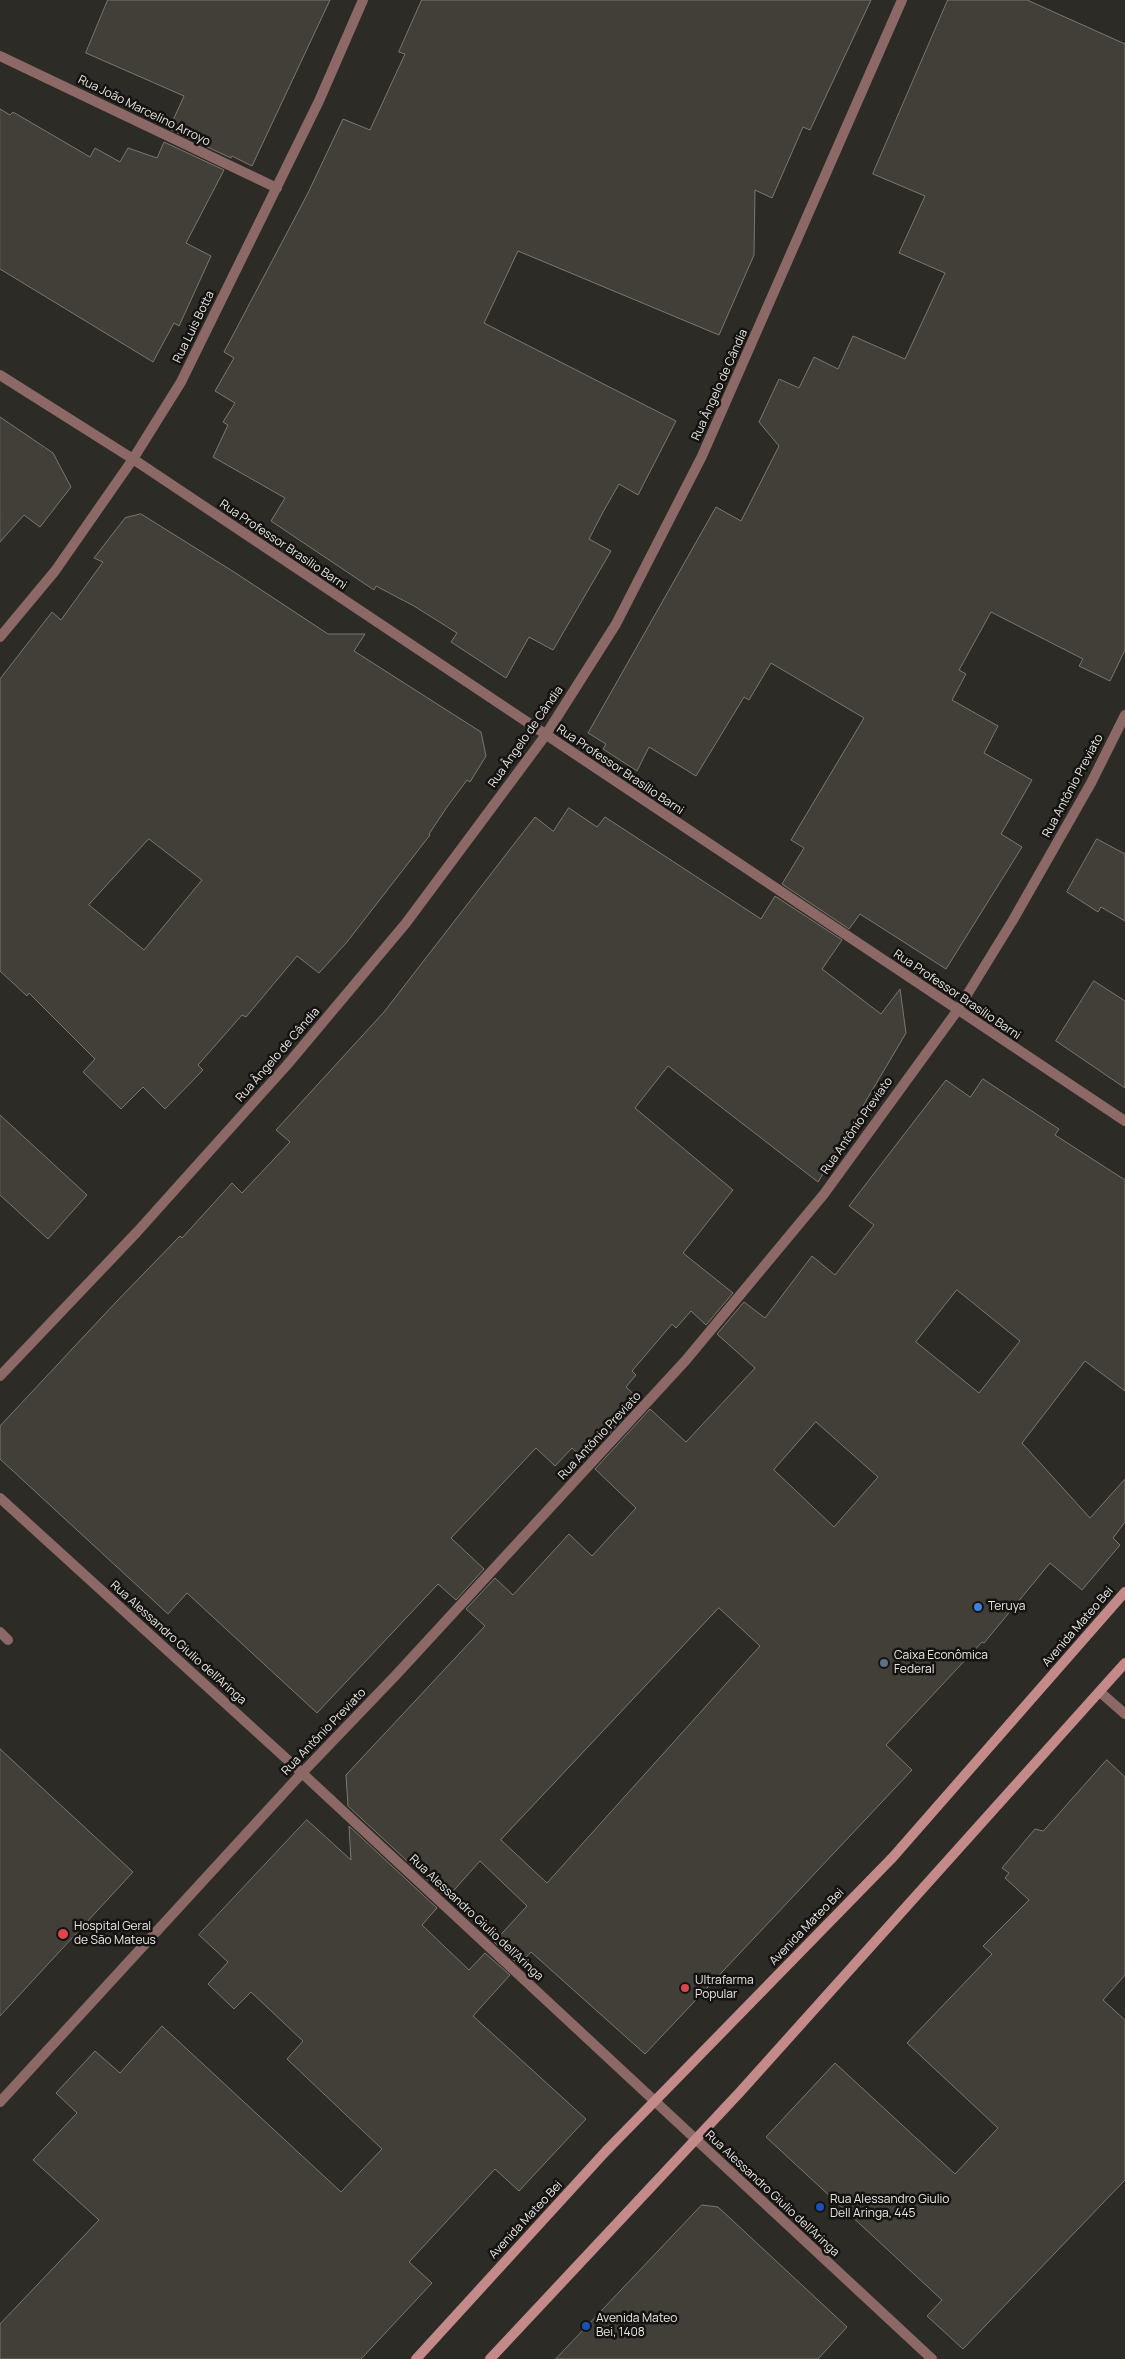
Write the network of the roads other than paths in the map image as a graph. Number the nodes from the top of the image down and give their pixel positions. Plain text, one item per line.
1 (363, 0) edge
2 (902, 0) edge
3 (0, 56) edge
4 (277, 188) junction
5 (0, 375) edge
6 (133, 459) junction
7 (0, 637) edge
8 (1125, 715) edge
9 (545, 736) junction
10 (958, 1011) junction
11 (1125, 1122) edge
12 (0, 1376) edge
13 (0, 1498) edge
14 (1125, 1592) edge
15 (0, 1632) edge
16 (8, 1640) dead end
17 (1125, 1662) edge
18 (1100, 1692) junction
19 (1125, 1714) edge
20 (302, 1773) junction
21 (0, 2102) edge
22 (654, 2102) junction
23 (695, 2140) junction
24 (416, 2359) edge
25 (490, 2359) edge
26 (932, 2359) edge

1 - 4 street, Rua Luis Botta
2 - 9 street, Rua Ângelo de Cândia
3 - 4 street, Rua João Marcelino Arroyo
4 - 6 street, Rua Luis Botta
5 - 6 street, Rua Professor Brasílio Barni
6 - 7 street, Rua Luis Botta
6 - 9 street, Rua Professor Brasílio Barni
8 - 10 street, Rua Antônio Previato
9 - 10 street, Rua Professor Brasílio Barni
9 - 12 street, Rua Ângelo de Cândia
10 - 11 street, Rua Professor Brasílio Barni
10 - 20 street, Rua Antônio Previato
13 - 20 street, Rua Alessandro Giulio dell'Aringa
14 - 22 main road, Avenida Mateo Bei
15 - 16 street
17 - 18 main road
18 - 19 street
18 - 23 main road
20 - 21 street, Rua Antônio Previato
20 - 22 street, Rua Alessandro Giulio dell'Aringa
22 - 23 street, Rua Alessandro Giulio dell'Aringa
22 - 24 main road, Avenida Mateo Bei
23 - 25 main road
23 - 26 street, Rua Alessandro Giulio dell'Aringa

